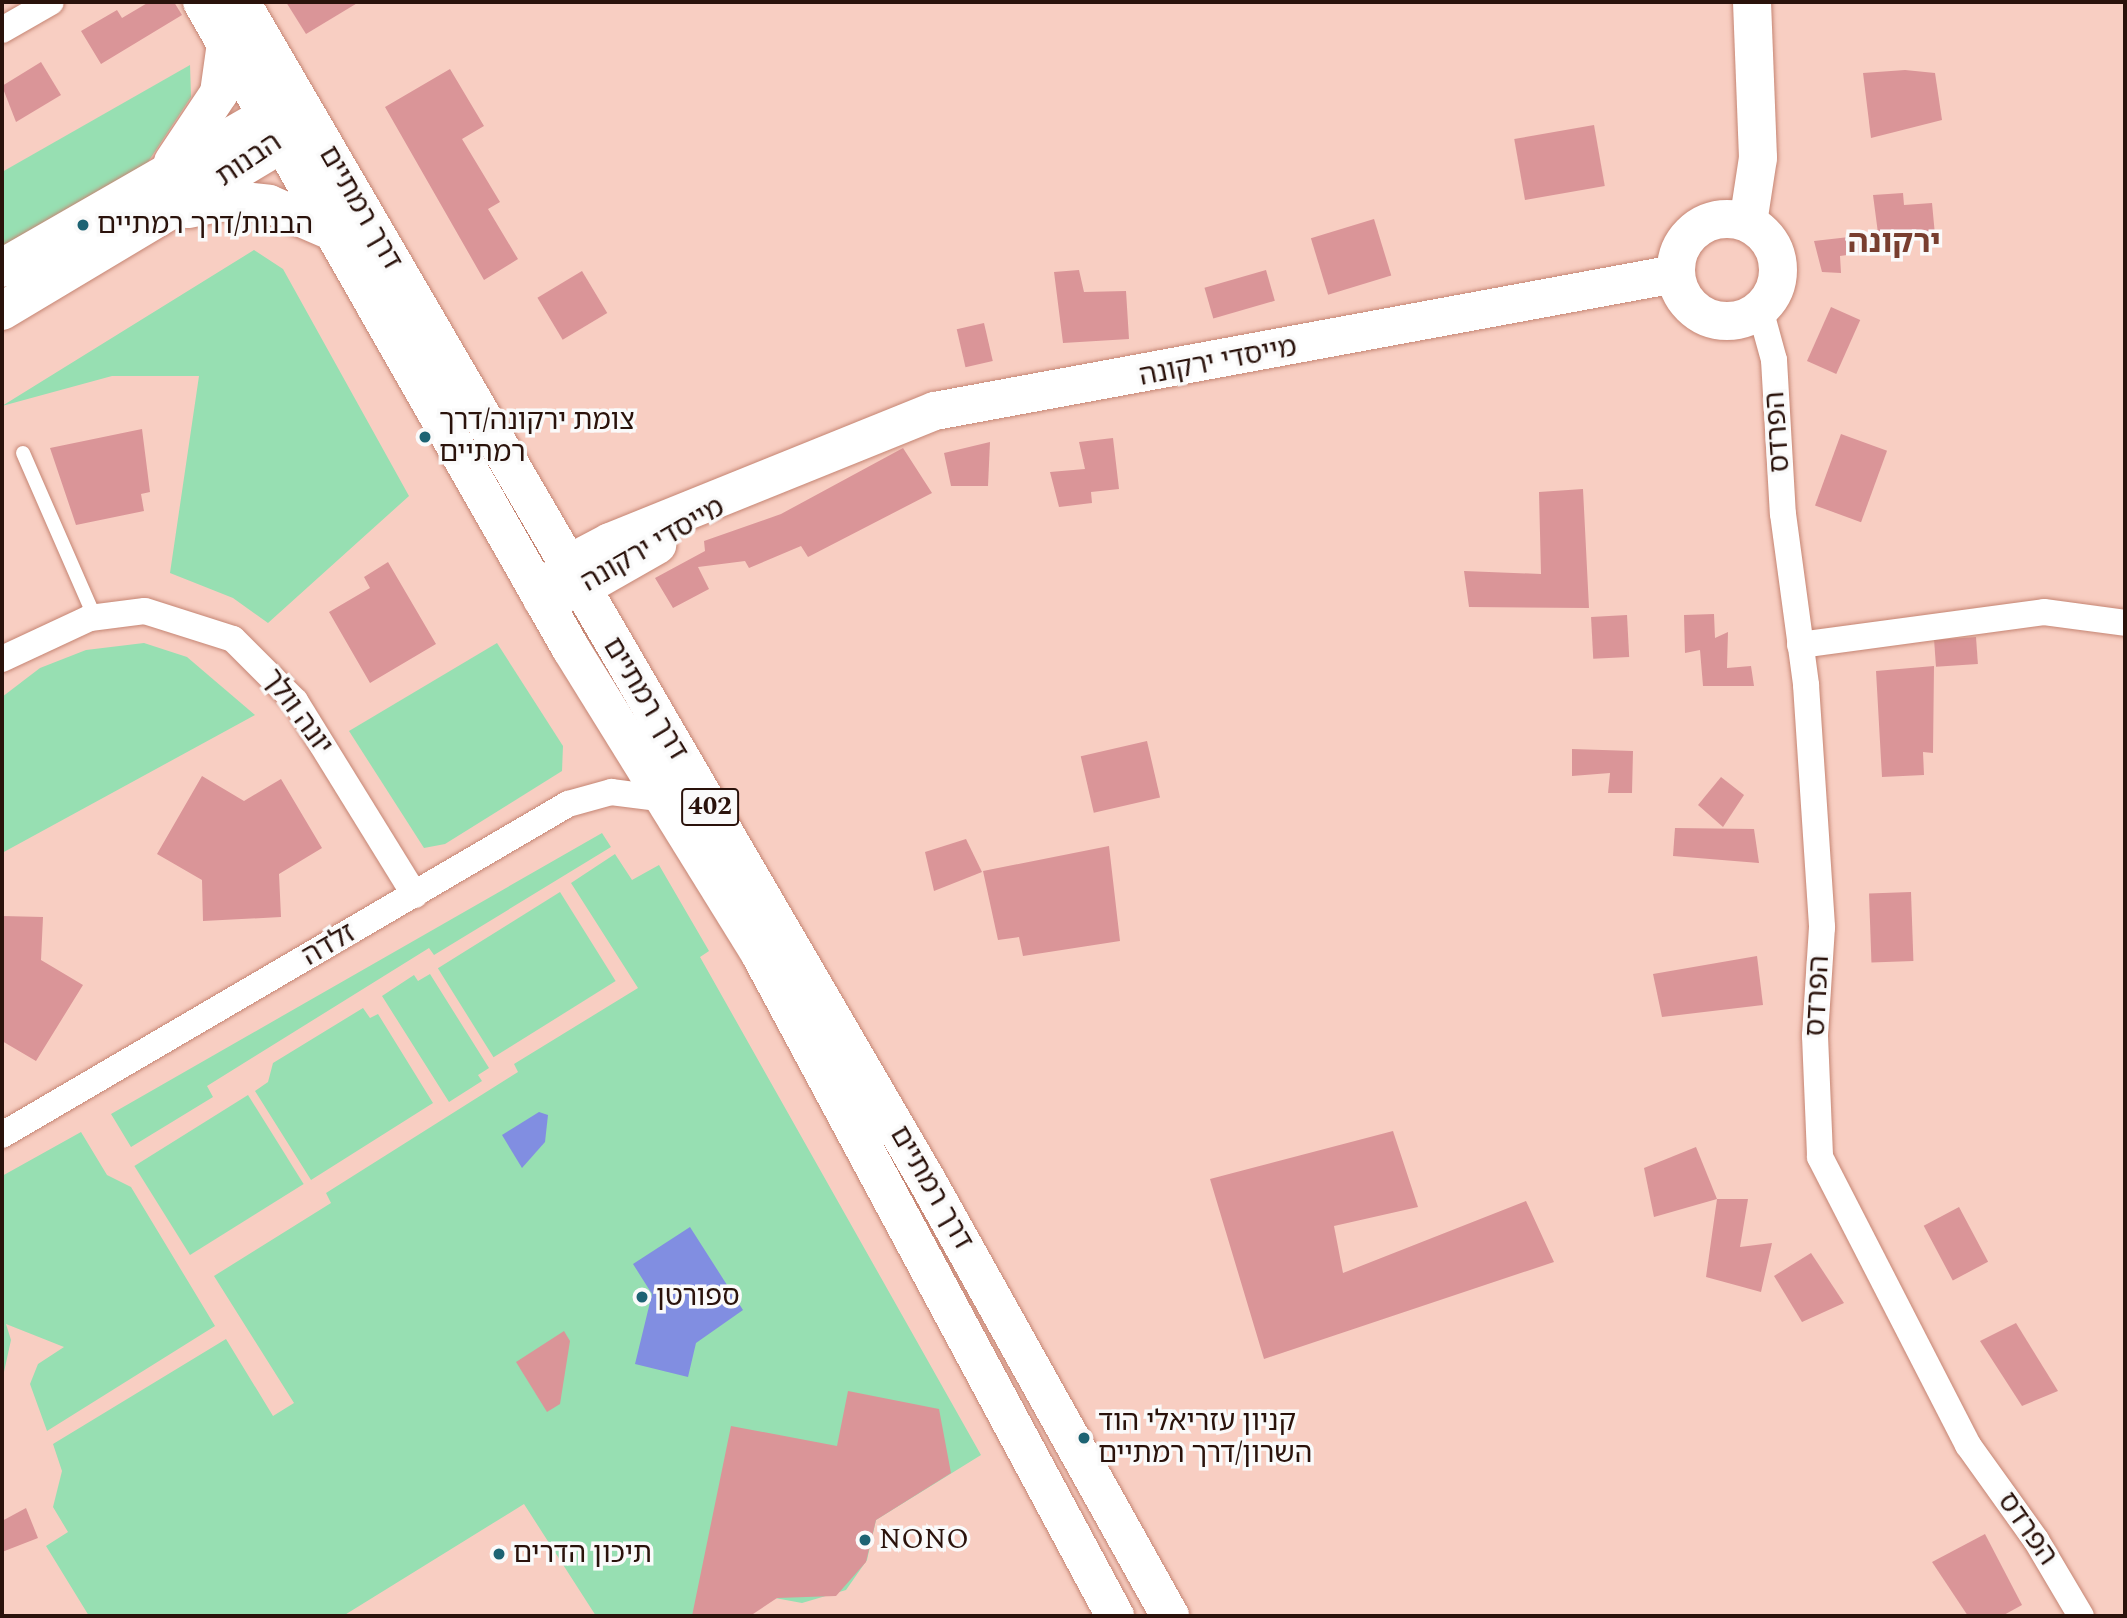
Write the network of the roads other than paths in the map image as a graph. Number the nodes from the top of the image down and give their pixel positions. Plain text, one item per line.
1 (51, 2) edge
2 (202, 2) edge
3 (242, 2) edge
4 (1752, 2) edge
5 (2, 30) edge
6 (226, 43) junction
7 (305, 112) junction
8 (274, 130) junction
9 (160, 177) junction
10 (156, 218) junction
11 (1748, 223) junction
12 (330, 230) junction
13 (2, 268) edge
14 (1675, 274) junction
15 (1760, 309) junction
16 (2, 311) edge
17 (23, 453) dead end
18 (573, 577) junction
19 (542, 599) junction
20 (95, 618) junction
21 (2125, 623) edge
22 (1800, 645) junction
23 (2, 659) edge
24 (665, 799) junction
25 (415, 895) junction
26 (2, 1135) edge
27 (1104, 1607) edge
28 (1170, 1616) edge
29 (2081, 1616) edge

1 - 5 street
2 - 6 main road, דרך רמתיים / 402
3 - 7 main road, דרך רמתיים / 402
4 - 11 main road
6 - 8 main road, דרך רמתיים / 402
6 - 9 main road, הבנות
7 - 8 main road, הבנות
7 - 18 main road, דרך רמתיים / 402
8 - 9 main road, הבנות
8 - 10 main road, הבנות
8 - 12 main road, דרך רמתיים / 402
9 - 13 main road, הבנות
10 - 12 main road, הבנות
10 - 16 main road, הבנות
11 - 14 main road
11 - 15 main road
12 - 19 main road, דרך רמתיים / 402
14 - 15 main road
14 - 18 main road, מייסדי ירקונה
15 - 22 street, הפרדס
17 - 20 lane
18 - 19 main road, מייסדי ירקונה
18 - 28 main road, דרך רמתיים / 402
19 - 24 main road, דרך רמתיים / 402
20 - 23 street, יונה וולך
20 - 25 street, יונה וולך
21 - 22 street
22 - 29 street, הפרדס
24 - 25 street, זלדה
24 - 27 main road, דרך רמתיים / 402
25 - 26 street, זלדה

